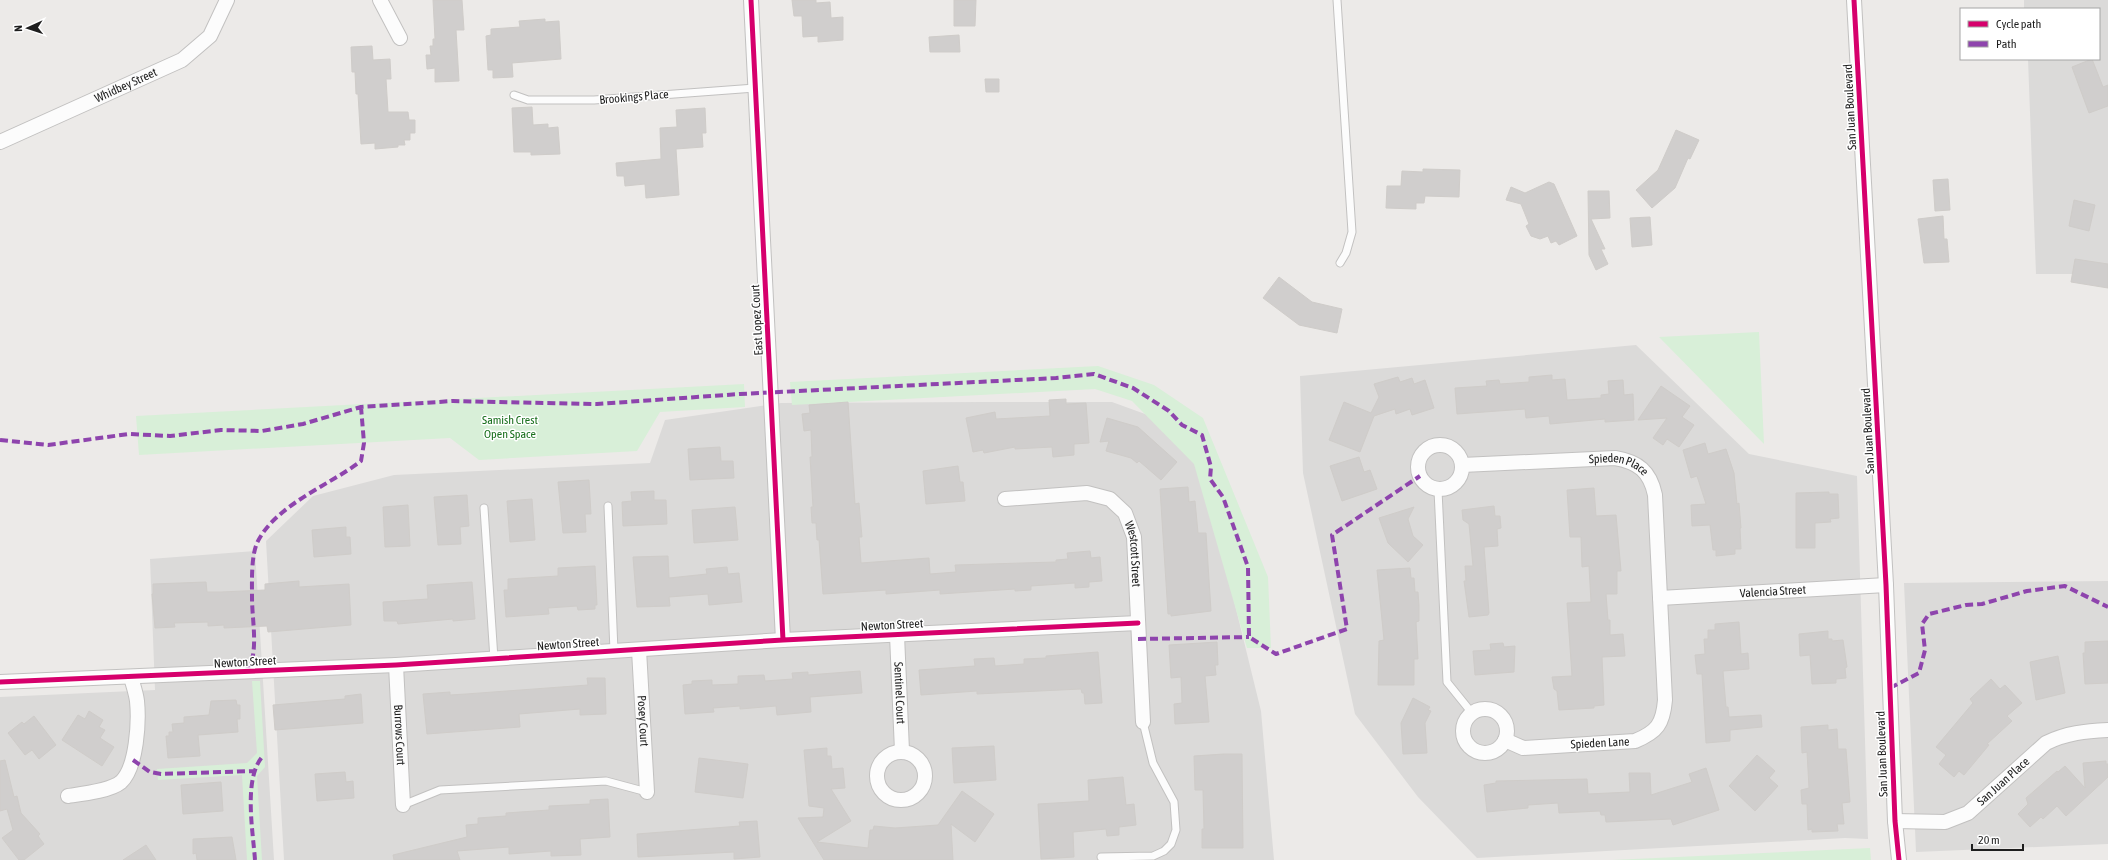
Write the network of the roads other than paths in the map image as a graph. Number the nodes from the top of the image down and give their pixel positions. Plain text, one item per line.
1 (227, 0) edge
2 (380, 0) edge
3 (751, 0) edge
4 (1337, 0) edge
5 (1854, 0) edge
6 (400, 38) dead end
7 (755, 88) junction
8 (514, 95) dead end
9 (0, 142) edge
10 (1340, 263) dead end
11 (1462, 465) junction
12 (1438, 490) junction
13 (1005, 499) dead end
14 (608, 506) dead end
15 (484, 508) dead end
16 (1886, 585) junction
17 (1660, 598) junction
18 (1138, 623) junction
19 (897, 635) junction
20 (783, 640) junction
21 (639, 650) junction
22 (614, 651) junction
23 (494, 659) junction
24 (396, 665) junction
25 (131, 677) junction
26 (0, 682) edge
27 (1472, 713) junction
28 (1143, 722) joint
29 (2108, 730) edge
30 (1505, 740) junction
31 (902, 751) dead end
32 (647, 792) joint
33 (68, 796) dead end
34 (403, 805) joint
35 (1895, 821) junction
36 (1101, 857) dead end
37 (1898, 860) edge

1 - 9 street, Whidbey Street
2 - 6 street
3 - 7 street, East Lopez Court
4 - 10 lane
5 - 16 street, San Juan Boulevard
7 - 8 lane, Brookings Place
7 - 20 street, East Lopez Court
11 - 12 street
11 - 12 street
11 - 17 street, Spieden Place
12 - 27 lane
13 - 18 street, Westcott Street
14 - 22 lane
15 - 23 lane
16 - 17 street, Valencia Street
16 - 35 street, San Juan Boulevard
17 - 30 street, Spieden Lane
18 - 19 street, Newton Street
18 - 28 street, Westcott Street
19 - 20 street, Newton Street
19 - 31 street, Sentinel Court
20 - 21 street, Newton Street
21 - 22 street, Newton Street
21 - 32 street, Posey Court
22 - 23 street, Newton Street
23 - 24 street, Newton Street
24 - 25 street, Newton Street
24 - 34 street, Burrows Court
25 - 26 street, Newton Street
25 - 33 street
27 - 30 street
27 - 30 street
28 - 36 lane
29 - 35 street, San Juan Place
32 - 34 lane
35 - 37 street, San Juan Boulevard

